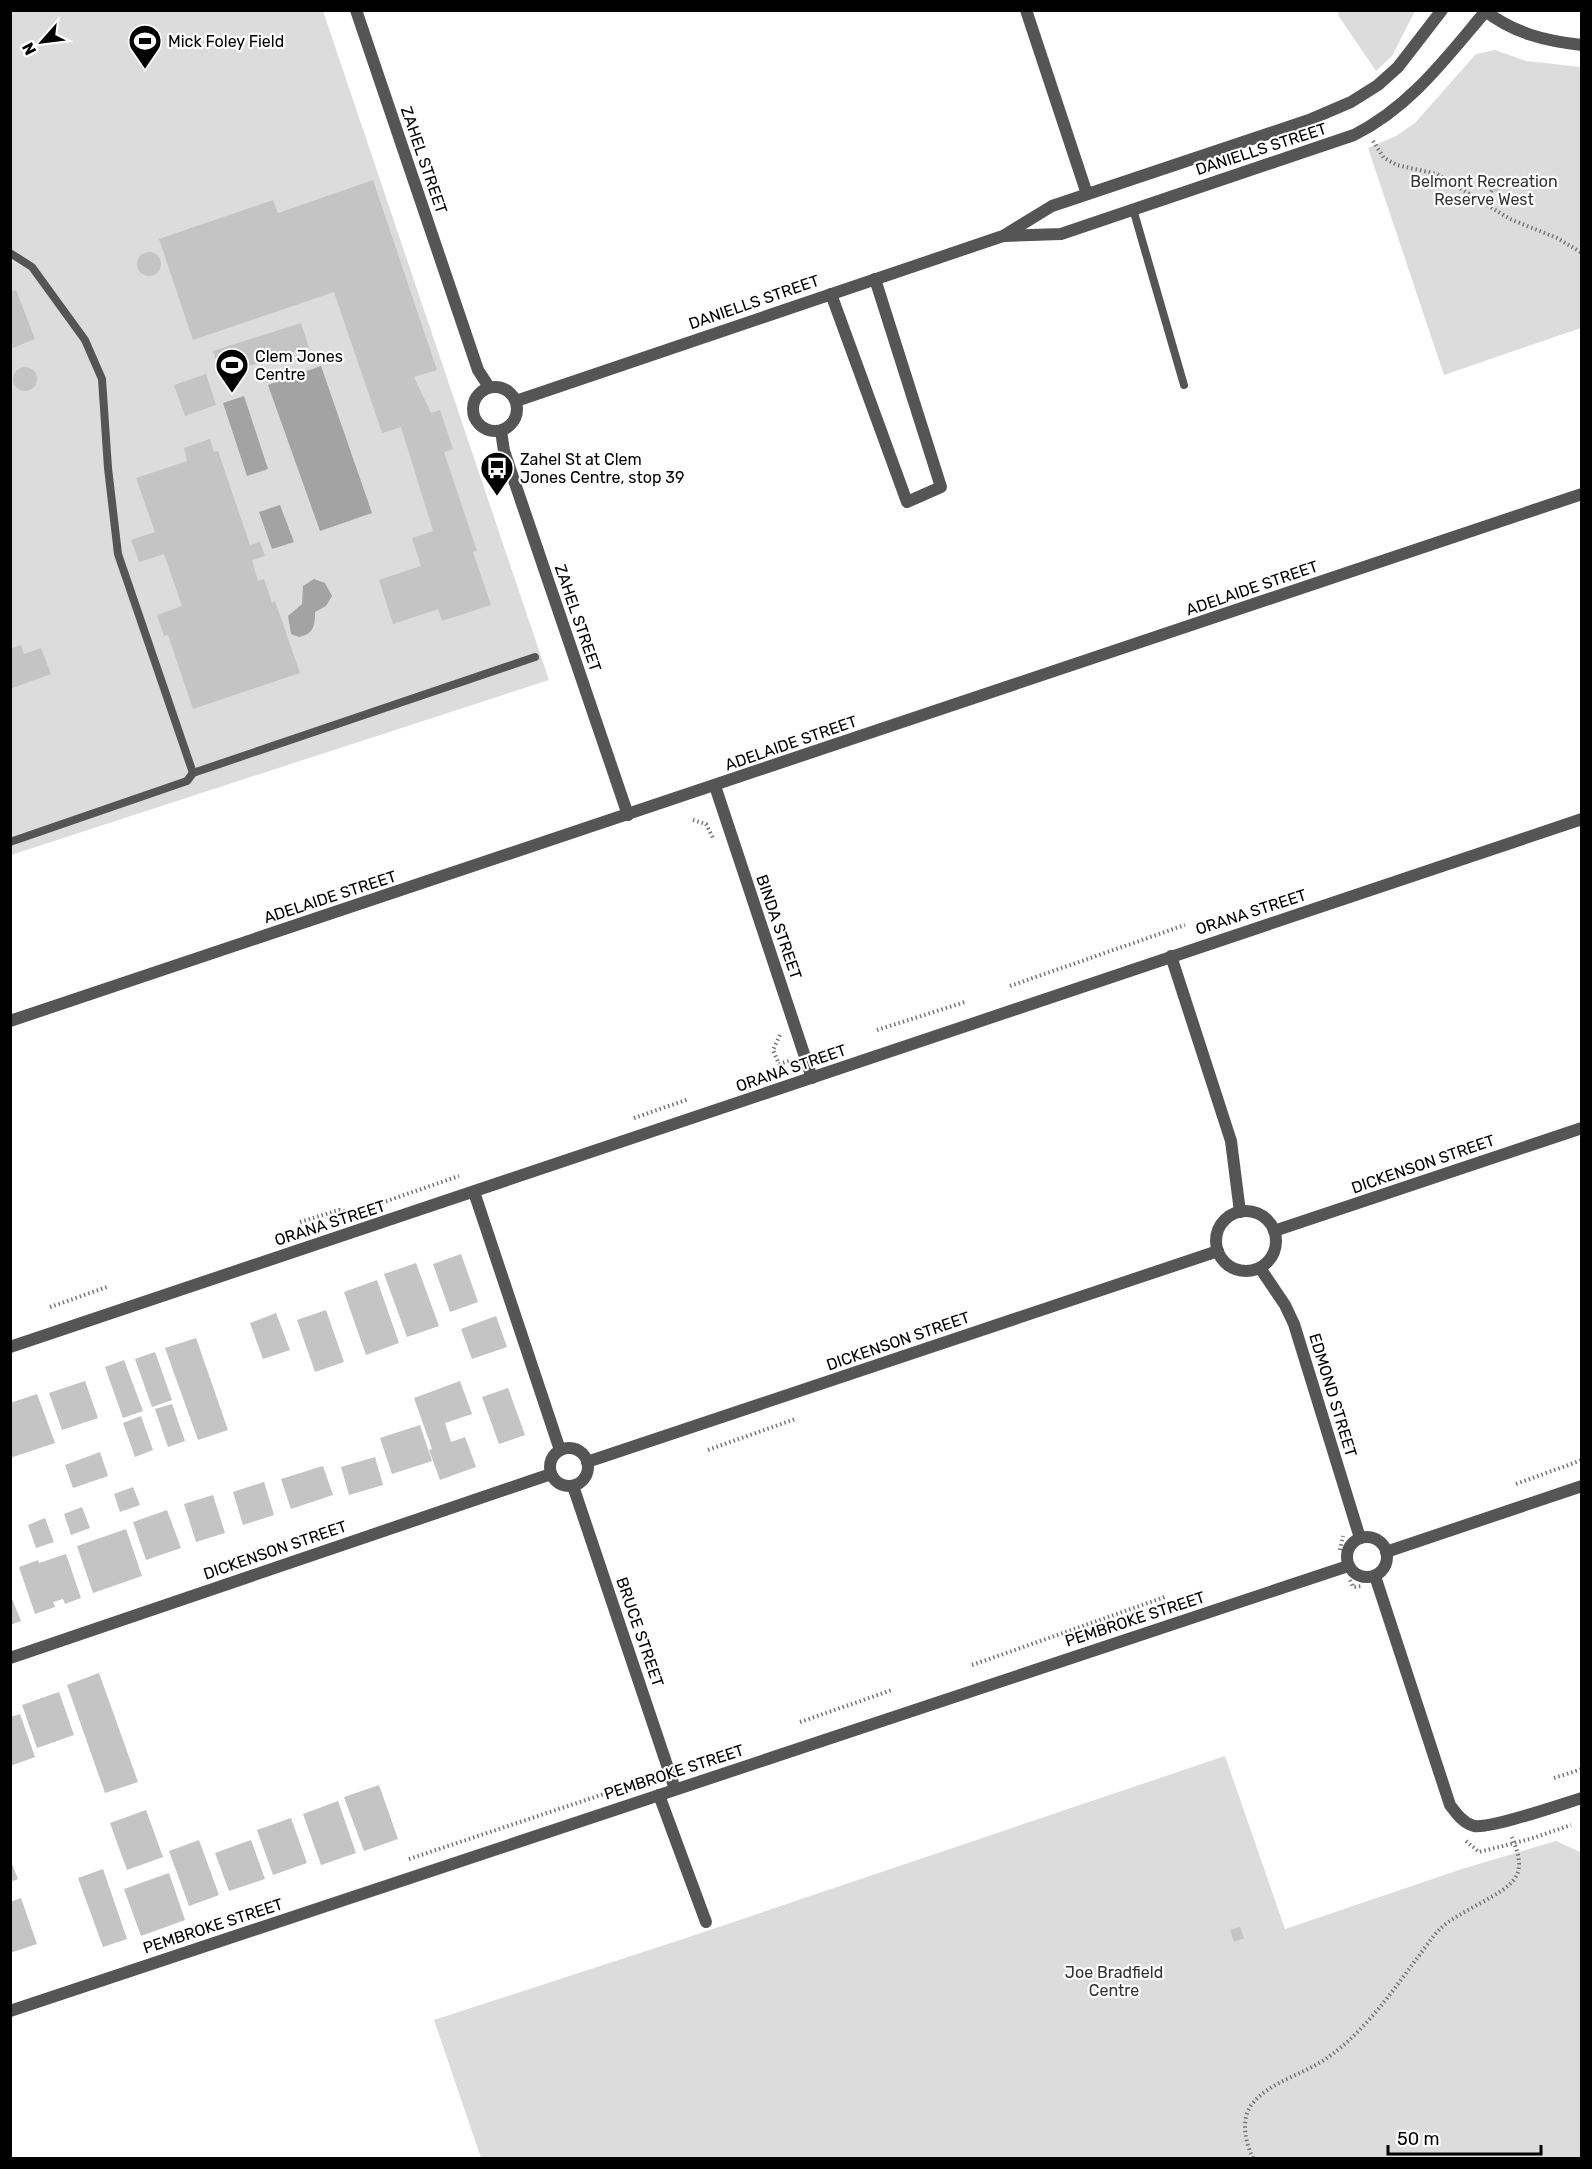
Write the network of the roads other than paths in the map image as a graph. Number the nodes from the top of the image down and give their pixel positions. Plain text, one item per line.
1 (356, 10) edge
2 (1026, 10) edge
3 (1442, 10) edge
4 (1484, 11) edge
5 (1581, 45) edge
6 (1087, 194) junction
7 (1133, 209) junction
8 (1003, 236) junction
9 (10, 253) edge
10 (875, 279) junction
11 (831, 294) junction
12 (1184, 385) dead end
13 (489, 387) junction
14 (516, 401) junction
15 (501, 430) junction
16 (1581, 494) edge
17 (535, 657) dead end
18 (193, 773) junction
19 (715, 786) junction
20 (628, 815) junction
21 (1581, 819) edge
22 (10, 842) edge
23 (1171, 956) junction
24 (10, 1022) edge
25 (812, 1078) junction
26 (1581, 1128) edge
27 (474, 1192) junction
28 (1240, 1212) junction
29 (1274, 1231) junction
30 (1218, 1251) junction
31 (1260, 1268) junction
32 (10, 1347) edge
33 (560, 1450) junction
34 (587, 1462) junction
35 (551, 1474) junction
36 (573, 1486) junction
37 (1581, 1486) edge
38 (1360, 1538) junction
39 (1386, 1552) junction
40 (1348, 1566) junction
41 (1376, 1575) junction
42 (10, 1658) edge
43 (675, 1789) junction
44 (659, 1795) junction
45 (1580, 1801) edge
46 (706, 1922) dead end
47 (10, 2011) edge

1 - 13 street, ZAHEL STREET
2 - 6 street
3 - 6 street, DANIELLS STREET
4 - 5 street, DANIELLS STREET
4 - 7 street, DANIELLS STREET
6 - 8 street, DANIELLS STREET
7 - 8 street, DANIELLS STREET
7 - 12 lane
8 - 10 street, DANIELLS STREET
9 - 18 lane
10 - 11 street, DANIELLS STREET
10 - 11 street
11 - 14 street, DANIELLS STREET
13 - 14 street
13 - 15 street
14 - 15 street
15 - 20 street, ZAHEL STREET
16 - 19 street, ADELAIDE STREET
17 - 18 lane
18 - 22 lane
19 - 20 street, ADELAIDE STREET
19 - 25 street, BINDA STREET
20 - 24 street, ADELAIDE STREET
21 - 23 street, ORANA STREET
23 - 25 street, ORANA STREET
23 - 28 street
25 - 27 street, ORANA STREET
26 - 29 street, DICKENSON STREET
27 - 32 street, ORANA STREET
27 - 33 street
28 - 29 street
28 - 30 street
29 - 31 street
30 - 31 street
30 - 34 street, DICKENSON STREET
31 - 38 street, EDMOND STREET
33 - 34 street
33 - 35 street
34 - 36 street
35 - 36 street
35 - 42 street, DICKENSON STREET
36 - 43 street, BRUCE STREET
37 - 39 street
38 - 39 street
38 - 40 street
39 - 41 street
40 - 41 street
40 - 43 street, PEMBROKE STREET
41 - 45 street
43 - 44 street, PEMBROKE STREET
44 - 46 street
44 - 47 street, PEMBROKE STREET

